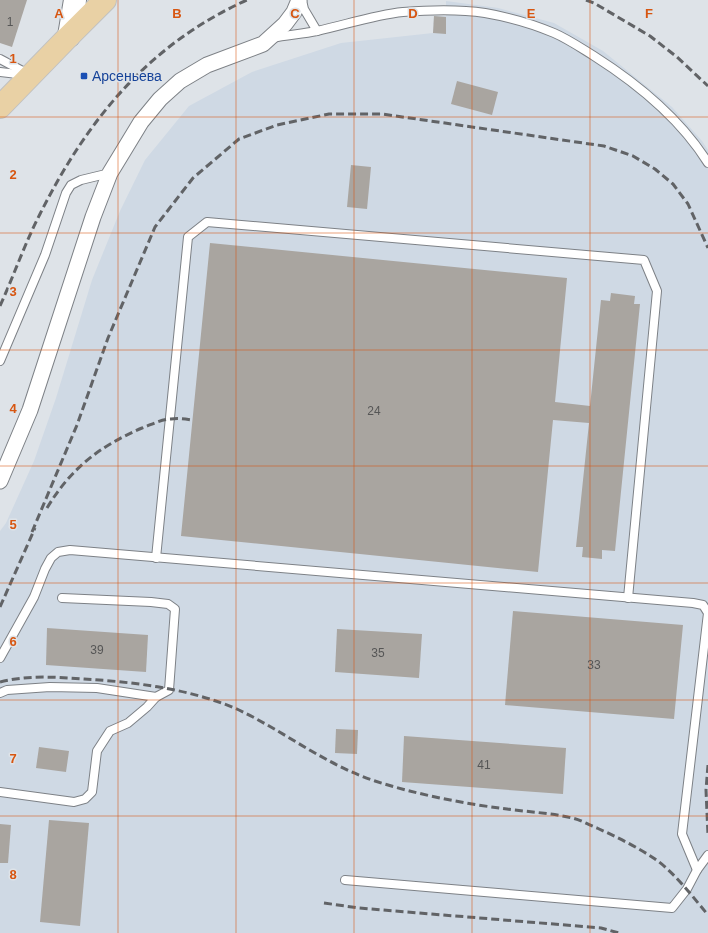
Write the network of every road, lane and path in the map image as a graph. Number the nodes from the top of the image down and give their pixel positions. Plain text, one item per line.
1 (75, 0) edge
2 (105, 0) edge
3 (301, 0) edge
4 (317, 31) junction
5 (69, 36) junction
6 (271, 38) junction
7 (0, 59) edge
8 (0, 72) edge
9 (31, 75) junction
10 (0, 107) edge
11 (708, 163) edge
12 (110, 173) junction
13 (0, 361) edge
14 (0, 481) edge
15 (156, 558) junction
16 (62, 598) dead end
17 (628, 598) junction
18 (708, 613) edge
19 (0, 658) edge
20 (0, 693) edge
21 (156, 697) junction
22 (0, 792) edge
23 (708, 855) edge
24 (697, 870) junction
25 (345, 880) dead end

1 - 5 main road
2 - 5 main road
3 - 4 lane
3 - 6 street
4 - 6 lane
4 - 11 lane
5 - 9 main road
6 - 12 street
7 - 9 lane
8 - 9 lane
9 - 10 main road
12 - 13 lane
12 - 14 street
15 - 17 lane
15 - 17 lane
15 - 19 lane
16 - 21 lane
17 - 18 lane
18 - 24 lane
20 - 21 lane
21 - 22 lane
23 - 24 lane
24 - 25 lane

